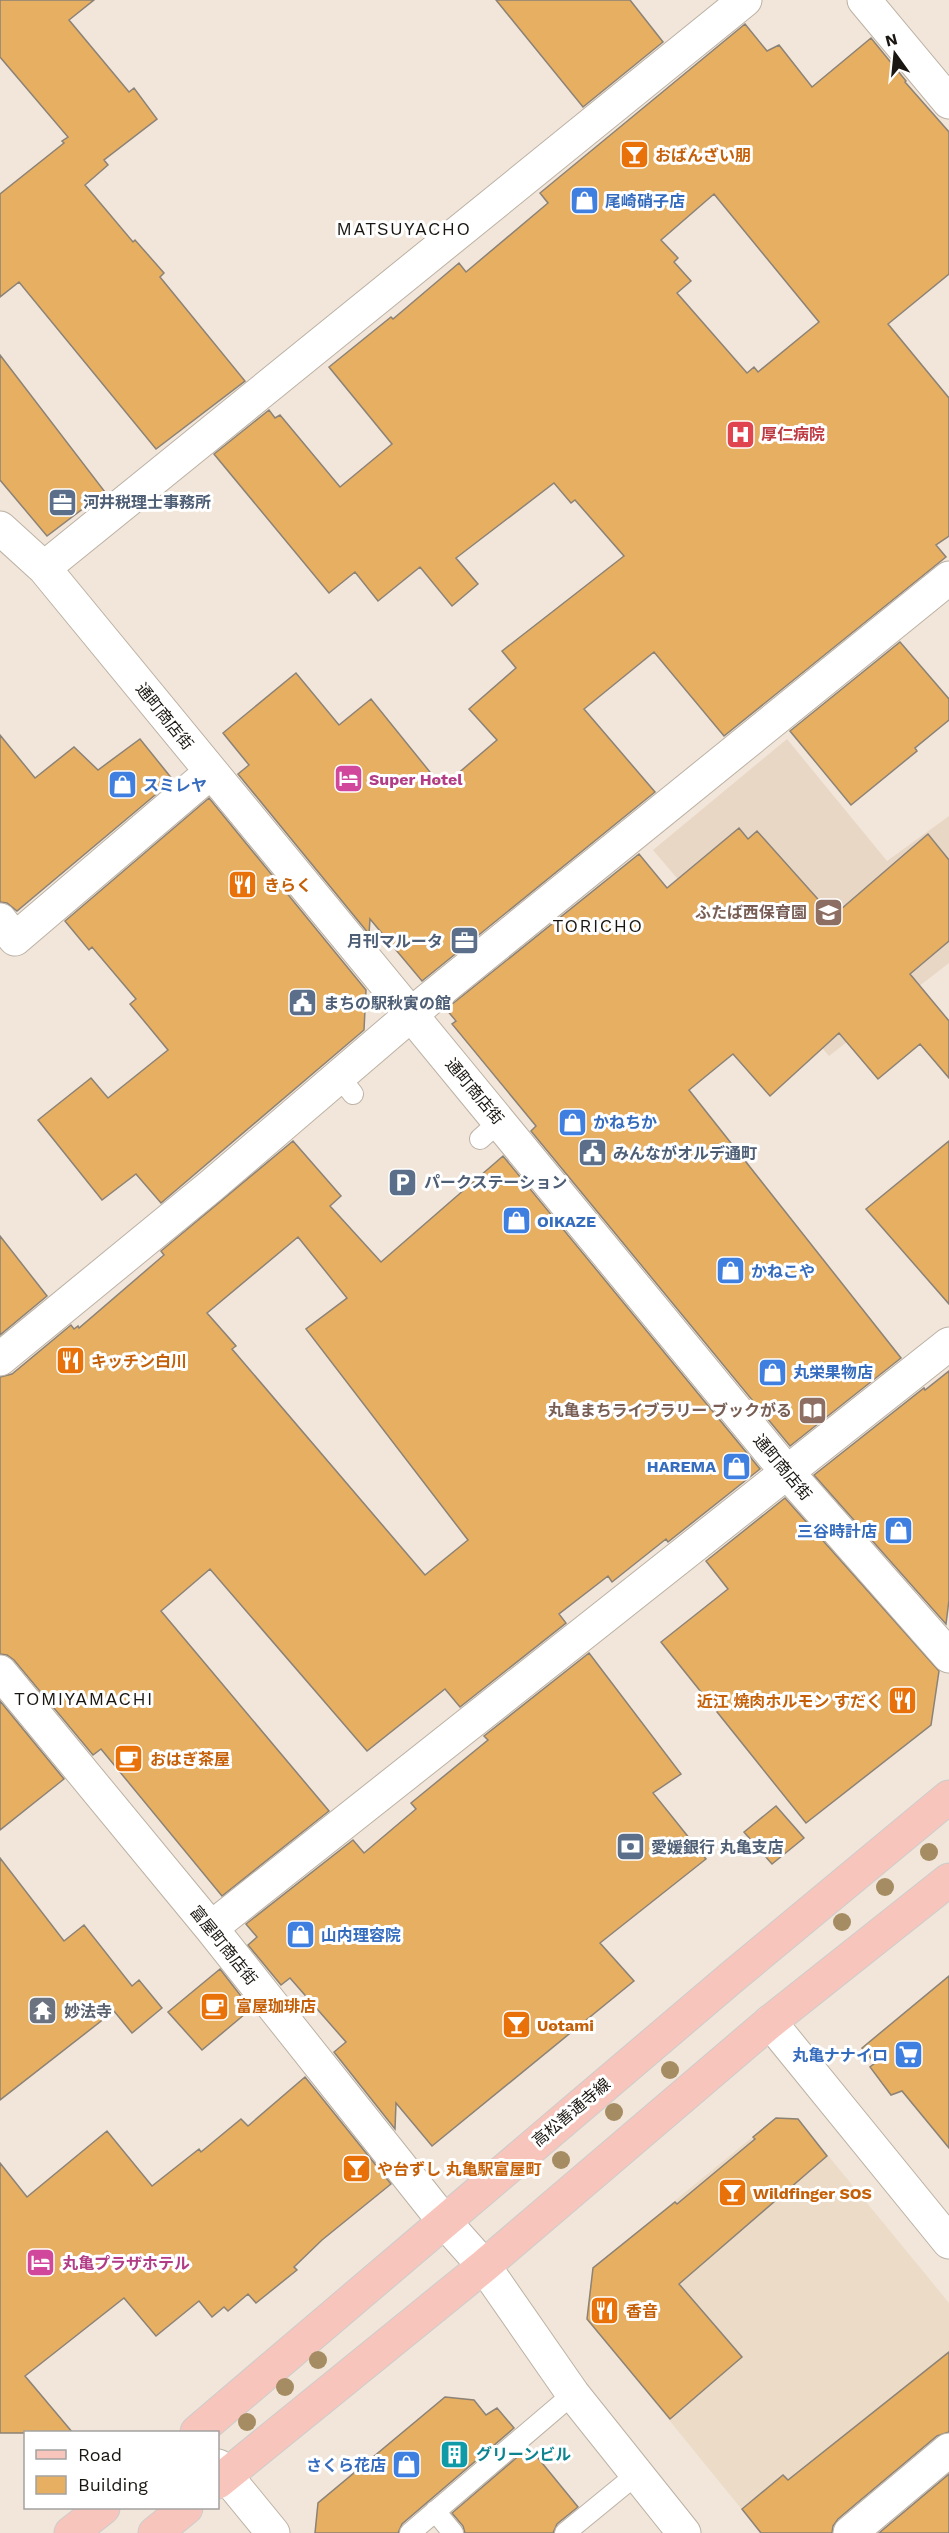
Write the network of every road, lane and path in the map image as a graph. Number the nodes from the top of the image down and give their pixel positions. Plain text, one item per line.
1 (745, 0) edge
2 (864, 0) edge
3 (949, 102) edge
4 (1, 530) edge
5 (44, 568) junction
6 (949, 578) edge
7 (211, 772) junction
8 (0, 920) edge
9 (410, 1015) junction
10 (949, 1344) edge
11 (0, 1359) edge
12 (786, 1471) junction
13 (949, 1656) edge
14 (0, 1672) edge
15 (949, 1797) edge
16 (949, 1880) edge
17 (211, 1928) junction
18 (770, 2022) junction
19 (443, 2220) junction
20 (949, 2242) edge
21 (484, 2266) junction
22 (573, 2394) junction
23 (199, 2431) edge
24 (949, 2450) edge
25 (220, 2474) edge
26 (637, 2474) junction
27 (102, 2509) edge
28 (185, 2509) edge
29 (435, 2511) junction
30 (71, 2533) edge
31 (155, 2533) edge
32 (273, 2533) edge
33 (410, 2533) edge
34 (453, 2533) edge
35 (565, 2533) edge
36 (684, 2533) edge
37 (850, 2533) edge

1 - 5 street
2 - 3 street
4 - 5 street, 通町商店街
5 - 7 street, 通町商店街
6 - 9 street
7 - 8 street
7 - 9 street, 通町商店街
9 - 11 street
9 - 12 street, 通町商店街
10 - 12 street
12 - 13 street, 通町商店街
12 - 17 street
14 - 17 street, 富屋町商店街
15 - 19 main road, 高松善通寺線
16 - 18 main road
17 - 19 street, 富屋町商店街
18 - 20 street
18 - 21 main road
19 - 21 street, 富屋町商店街
19 - 23 main road, 高松善通寺線
21 - 22 street, 富屋町商店街
21 - 25 main road
22 - 26 street, 富屋町商店街
22 - 29 lane
24 - 37 street
25 - 32 street
26 - 35 lane
26 - 36 street, 富屋町商店街
27 - 30 main road
28 - 31 main road
29 - 33 lane
29 - 34 lane

